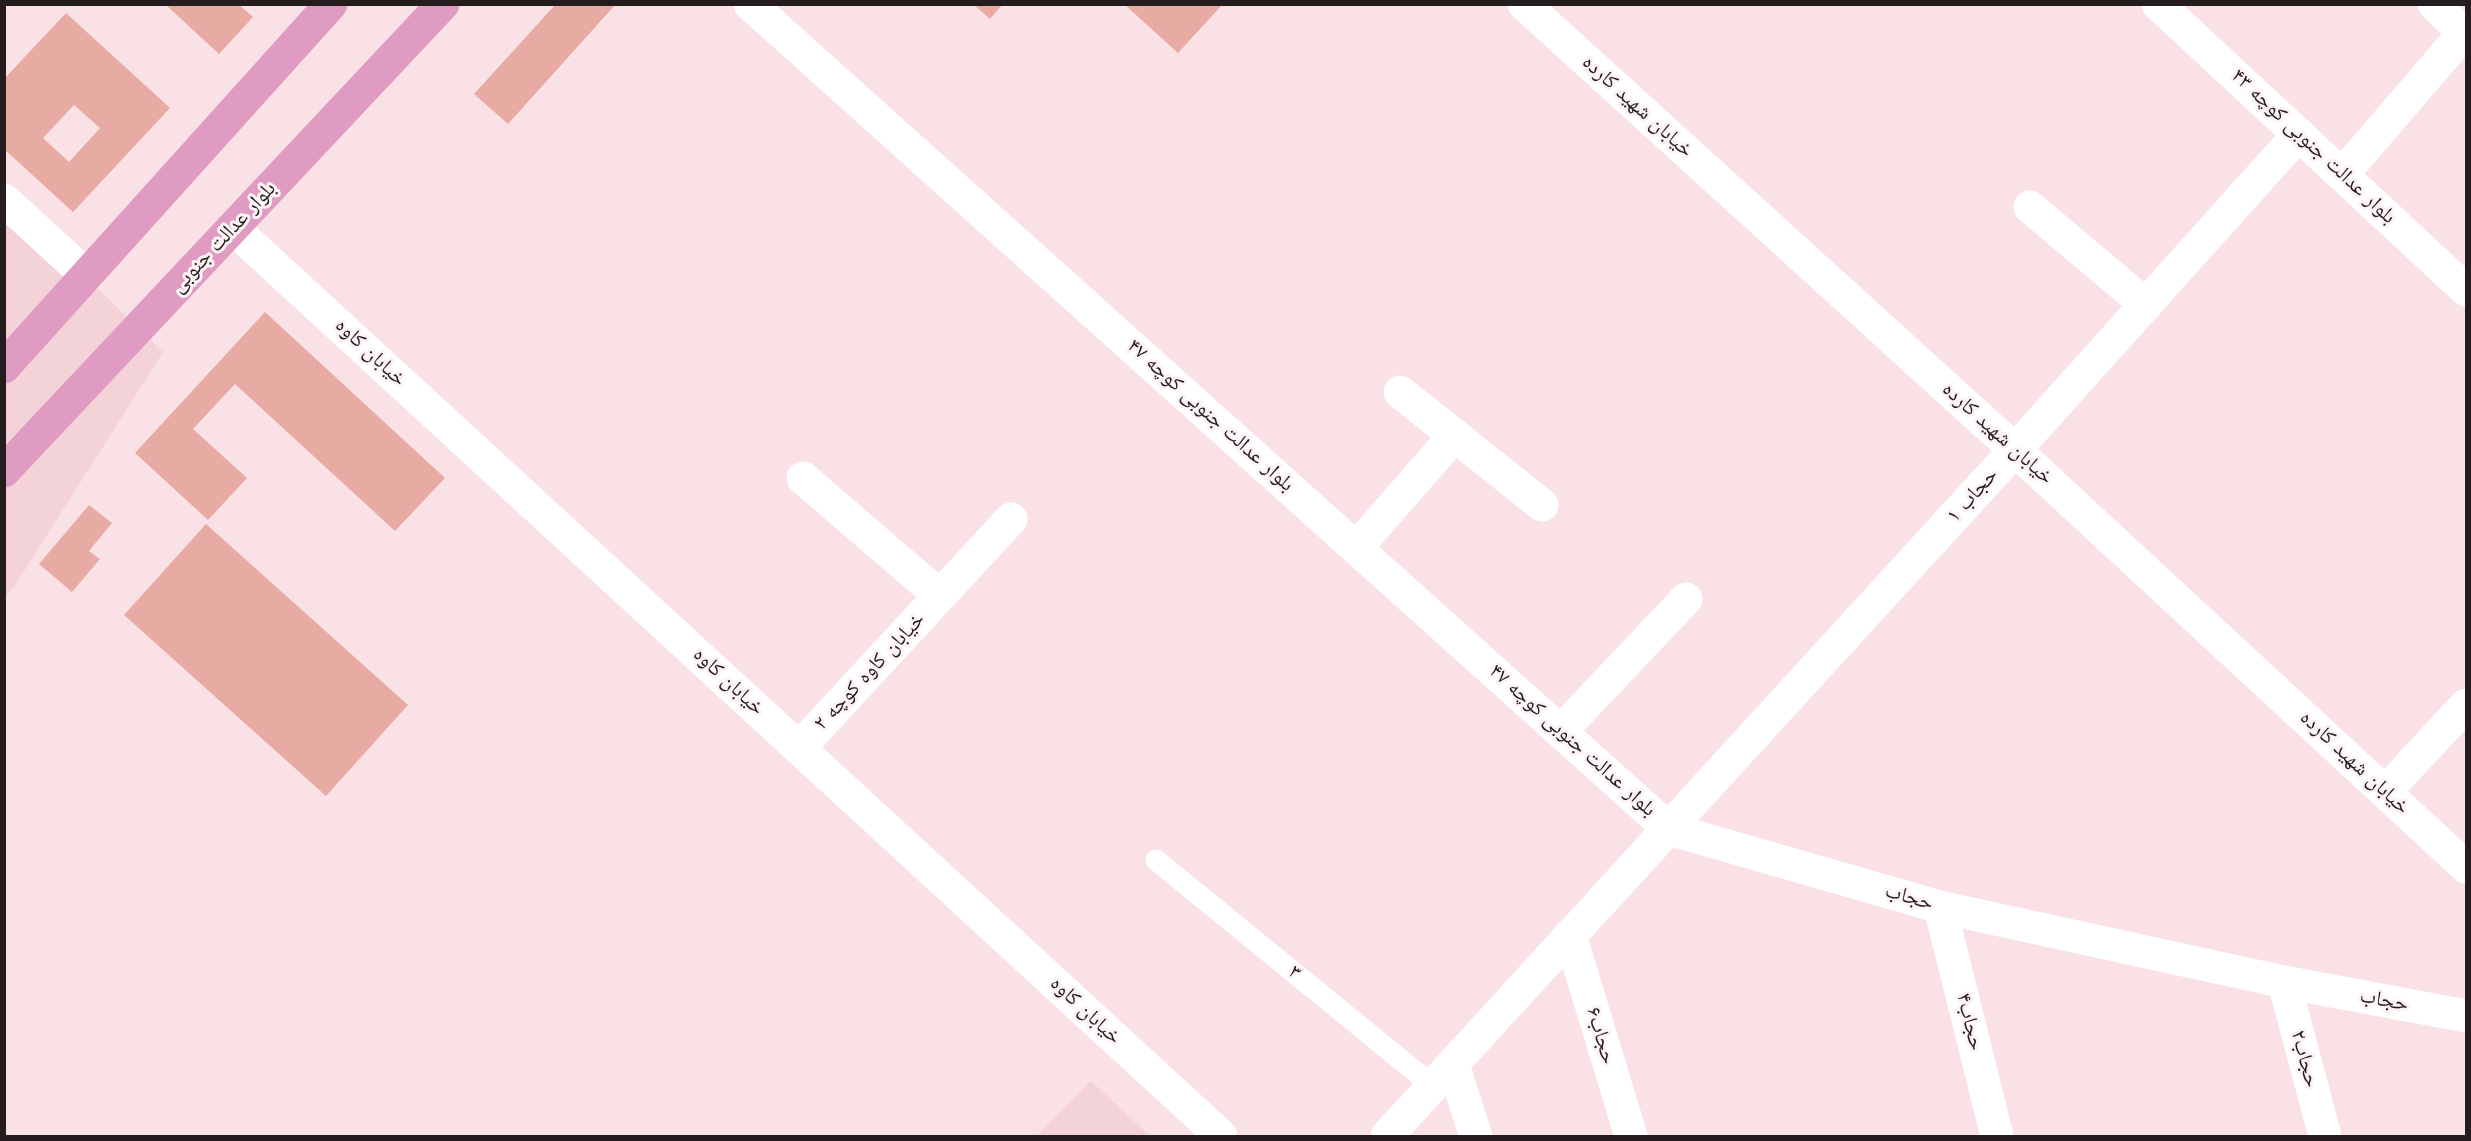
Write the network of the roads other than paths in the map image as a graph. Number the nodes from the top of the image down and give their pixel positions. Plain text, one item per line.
1 (331, 4) edge
2 (443, 4) edge
3 (750, 4) edge
4 (1524, 4) edge
5 (2158, 4) edge
6 (2434, 4) edge
7 (2299, 134) junction
8 (2343, 175) junction
9 (4, 200) edge
10 (2030, 207) dead end
11 (234, 229) junction
12 (87, 276) junction
13 (2466, 290) edge
14 (2146, 305) junction
15 (4, 367) edge
16 (1400, 392) dead end
17 (1455, 435) junction
18 (2015, 450) junction
19 (4, 471) edge
20 (802, 478) dead end
21 (1542, 505) dead end
22 (1011, 519) dead end
23 (1357, 547) junction
24 (940, 596) junction
25 (1686, 599) dead end
26 (2466, 705) edge
27 (1561, 731) junction
28 (799, 748) junction
29 (2385, 792) junction
30 (1669, 829) junction
31 (1155, 860) dead end
32 (2466, 867) edge
33 (1940, 907) junction
34 (1570, 936) junction
35 (2284, 982) junction
36 (2466, 1017) edge
37 (1443, 1076) junction
38 (1221, 1137) edge
39 (1387, 1137) edge
40 (1476, 1137) edge
41 (1631, 1137) edge
42 (1997, 1137) edge
43 (2325, 1137) edge

1 - 12 main road
2 - 11 main road, بلوار عدالت جنوبی
3 - 23 street, بلوار عدالت جنوبی کوچه ۴۷
4 - 18 street, خیابان شهید کارده
5 - 7 street, بلوار عدالت جنوبی کوچه ۴۳
6 - 8 street
7 - 8 street, بلوار عدالت جنوبی کوچه ۴۳
7 - 14 street, حجاب ۱
8 - 13 street, بلوار عدالت جنوبی کوچه ۴۳
9 - 12 street
10 - 14 street
11 - 19 main road, بلوار عدالت جنوبی
11 - 28 street, خیابان کاوه
12 - 15 main road
14 - 18 street, حجاب ۱
16 - 17 street
17 - 21 street
17 - 23 street
18 - 29 street, خیابان شهید کارده
18 - 30 street, حجاب ۱
20 - 24 street, خیابان کاوه کوچه ۲
22 - 24 street, خیابان کاوه کوچه ۲
23 - 27 street, بلوار عدالت جنوبی کوچه ۴۷
24 - 28 street, خیابان کاوه کوچه ۲
25 - 27 street
26 - 29 street
27 - 30 street, بلوار عدالت جنوبی کوچه ۴۷
28 - 38 street, خیابان کاوه
29 - 32 street, خیابان شهید کارده
30 - 33 street, حجاب
30 - 34 street
31 - 37 lane, ۳
33 - 35 street, حجاب
33 - 42 street, حجاب۴
34 - 37 street
34 - 41 street, حجاب۶
35 - 36 street, حجاب
35 - 43 street, حجاب۲
37 - 39 street
37 - 40 street

